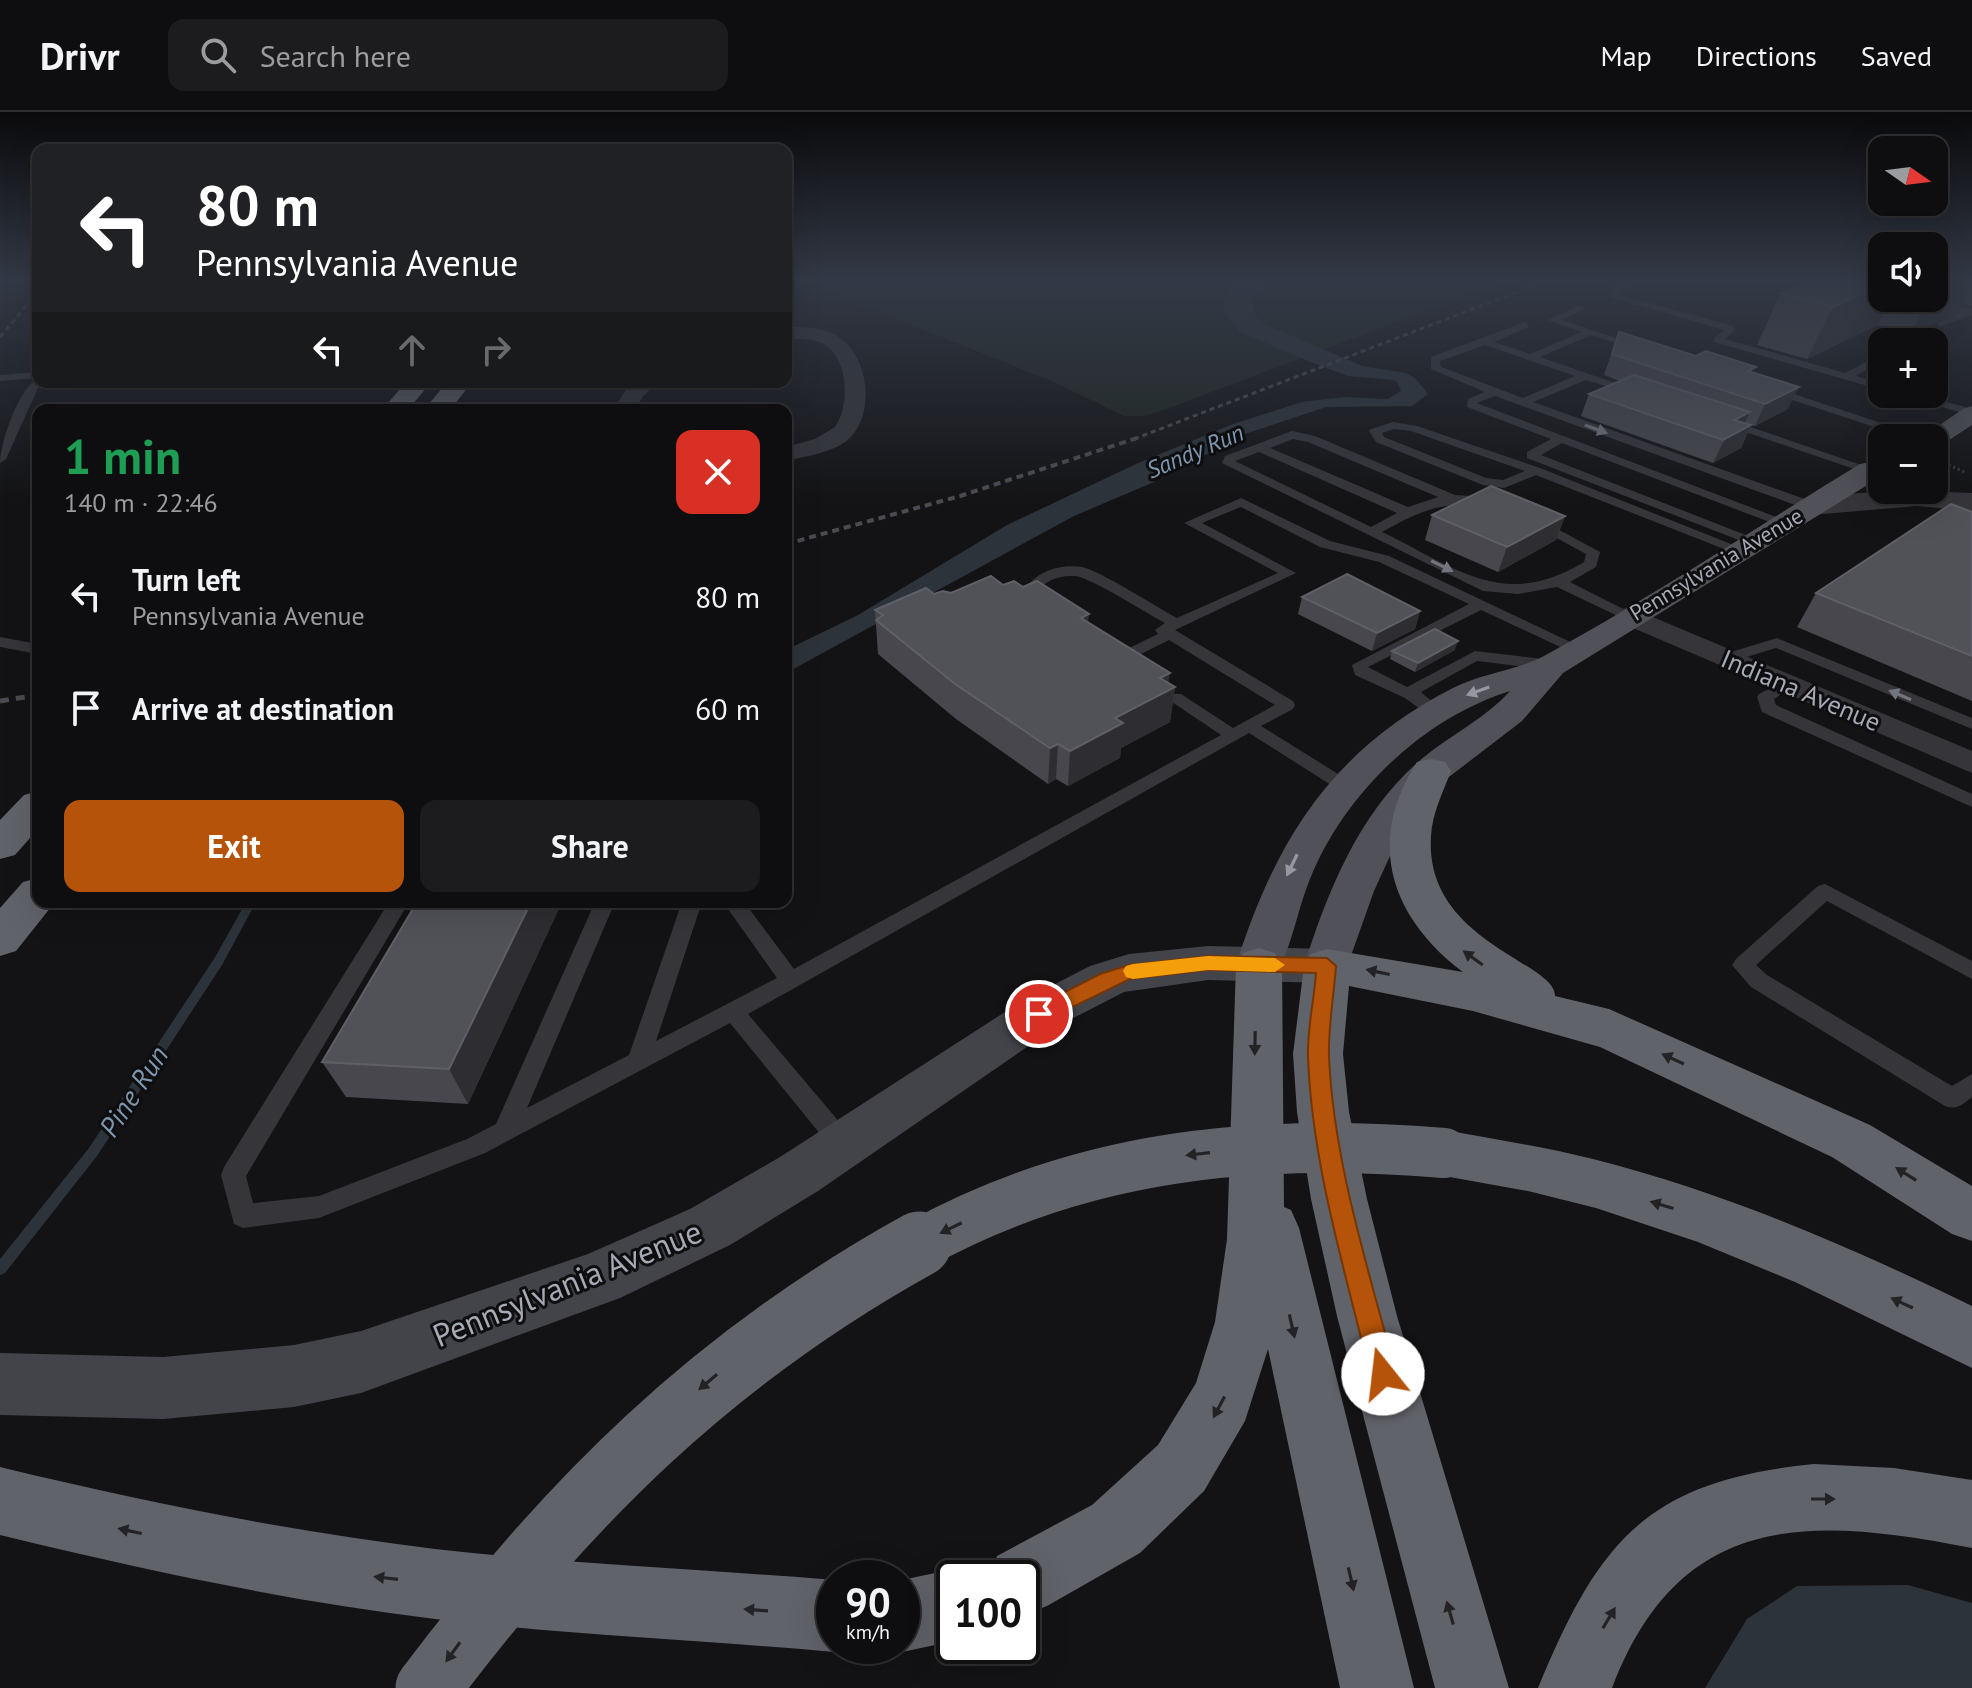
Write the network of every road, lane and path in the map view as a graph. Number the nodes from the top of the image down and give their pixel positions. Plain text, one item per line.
1 (843, 356) edge
2 (1445, 356) edge
3 (1527, 356) edge
4 (1534, 356) edge
5 (1772, 356) edge
6 (1531, 357) junction
7 (1868, 365) edge
8 (32, 375) edge
9 (1585, 376) junction
10 (1846, 377) junction
11 (0, 378) edge
12 (1868, 383) edge
13 (1752, 384) edge
14 (32, 388) edge
15 (414, 388) edge
16 (455, 388) edge
17 (640, 388) edge
18 (1495, 392) junction
19 (1643, 395) edge
20 (1523, 402) junction
21 (400, 404) edge
22 (442, 404) edge
23 (627, 404) edge
24 (1948, 407) edge
25 (1972, 414) edge
26 (1715, 419) edge
27 (1876, 424) edge
28 (1948, 429) edge
29 (1561, 439) junction
30 (1258, 447) junction
31 (792, 452) edge
32 (0, 459) edge
33 (1868, 467) edge
34 (1536, 471) junction
35 (1868, 474) edge
36 (1451, 498) junction
37 (1972, 502) edge
38 (1811, 506) junction
39 (1503, 509) edge
40 (1407, 512) junction
41 (1529, 519) edge
42 (1785, 523) junction
43 (1372, 532) junction
44 (1746, 546) junction
45 (1561, 583) junction
46 (1481, 604) junction
47 (1053, 613) edge
48 (1629, 616) junction
49 (1173, 629) junction
50 (0, 642) edge
51 (32, 648) edge
52 (1564, 657) junction
53 (1727, 658) junction
54 (1137, 671) edge
55 (1788, 684) junction
56 (1175, 697) dead end
57 (1424, 704) junction
58 (1972, 724) edge
59 (1241, 730) junction
60 (1972, 763) edge
61 (1431, 771) junction
62 (1345, 786) junction
63 (1972, 801) edge
64 (32, 810) edge
65 (0, 845) edge
66 (32, 900) edge
67 (395, 908) edge
68 (602, 908) edge
69 (690, 908) edge
70 (737, 908) edge
71 (0, 939) edge
72 (1259, 965) junction
73 (1327, 966) junction
74 (1972, 971) edge
75 (791, 981) junction
76 (733, 1011) junction
77 (1616, 1033) junction
78 (638, 1061) junction
79 (1972, 1084) edge
80 (505, 1131) junction
81 (843, 1144) junction
82 (1259, 1167) junction
83 (1972, 1216) edge
84 (1972, 1338) edge
85 (0, 1384) edge
86 (0, 1501) edge
87 (1972, 1514) edge
88 (1040, 1573) edge
89 (816, 1615) edge
90 (428, 1688) edge
91 (1377, 1688) edge
92 (1472, 1688) edge
93 (1575, 1688) edge

1 - 31 street
2 - 18 lane
3 - 6 lane
4 - 6 lane
5 - 10 lane
6 - 9 lane
7 - 10 lane
8 - 11 lane
9 - 19 lane
9 - 20 lane
10 - 12 lane
13 - 27 lane
14 - 32 lane
15 - 21 highway
16 - 22 highway
17 - 23 street
18 - 20 lane
18 - 29 lane
20 -> 38 lane
24 - 25 lane
25 - 28 main road
26 - 33 lane
29 - 42 lane
29 - 44 lane
30 - 36 lane
30 - 40 lane
30 - 43 lane
34 - 34 lane
34 - 44 lane
35 - 38 main road, Pennsylvania Avenue
36 - 39 lane
36 - 40 lane
37 - 38 street
38 - 42 main road, Pennsylvania Avenue
40 - 43 lane
41 - 45 lane
42 - 44 main road, Pennsylvania Avenue
43 -> 45 lane
44 - 48 main road, Pennsylvania Avenue
45 - 48 lane
46 - 49 lane
46 - 52 lane
46 - 57 lane
47 - 49 lane
48 - 52 main road, Pennsylvania Avenue
48 - 53 street, Indiana Avenue
49 - 54 lane
49 - 59 lane
50 - 51 lane
52 - 57 main road, Pennsylvania Avenue
52 - 61 main road, Pennsylvania Avenue
53 - 55 street, Indiana Avenue
58 -> 53 lane
55 - 60 street, Indiana Avenue
55 - 63 lane
56 - 59 lane
57 - 62 main road, Pennsylvania Avenue
59 - 62 lane
59 - 75 lane
61 - 73 main road, Pennsylvania Avenue
77 -> 61 highway
62 -> 72 main road, Pennsylvania Avenue
64 - 65 highway
66 - 71 highway
67 - 80 lane
68 - 80 lane
69 - 78 lane
70 - 75 lane
72 - 73 main road, Pennsylvania Avenue
72 - 81 main road, Pennsylvania Avenue
72 -> 82 highway
77 -> 73 highway
92 -> 73 highway
74 - 79 lane
75 - 76 lane
76 - 78 lane
76 - 81 lane
83 -> 77 highway
78 - 80 lane
81 - 85 main road, Pennsylvania Avenue
82 -> 88 highway
82 -> 91 highway
84 -> 90 highway, bridge
89 -> 86 highway
93 -> 87 highway

